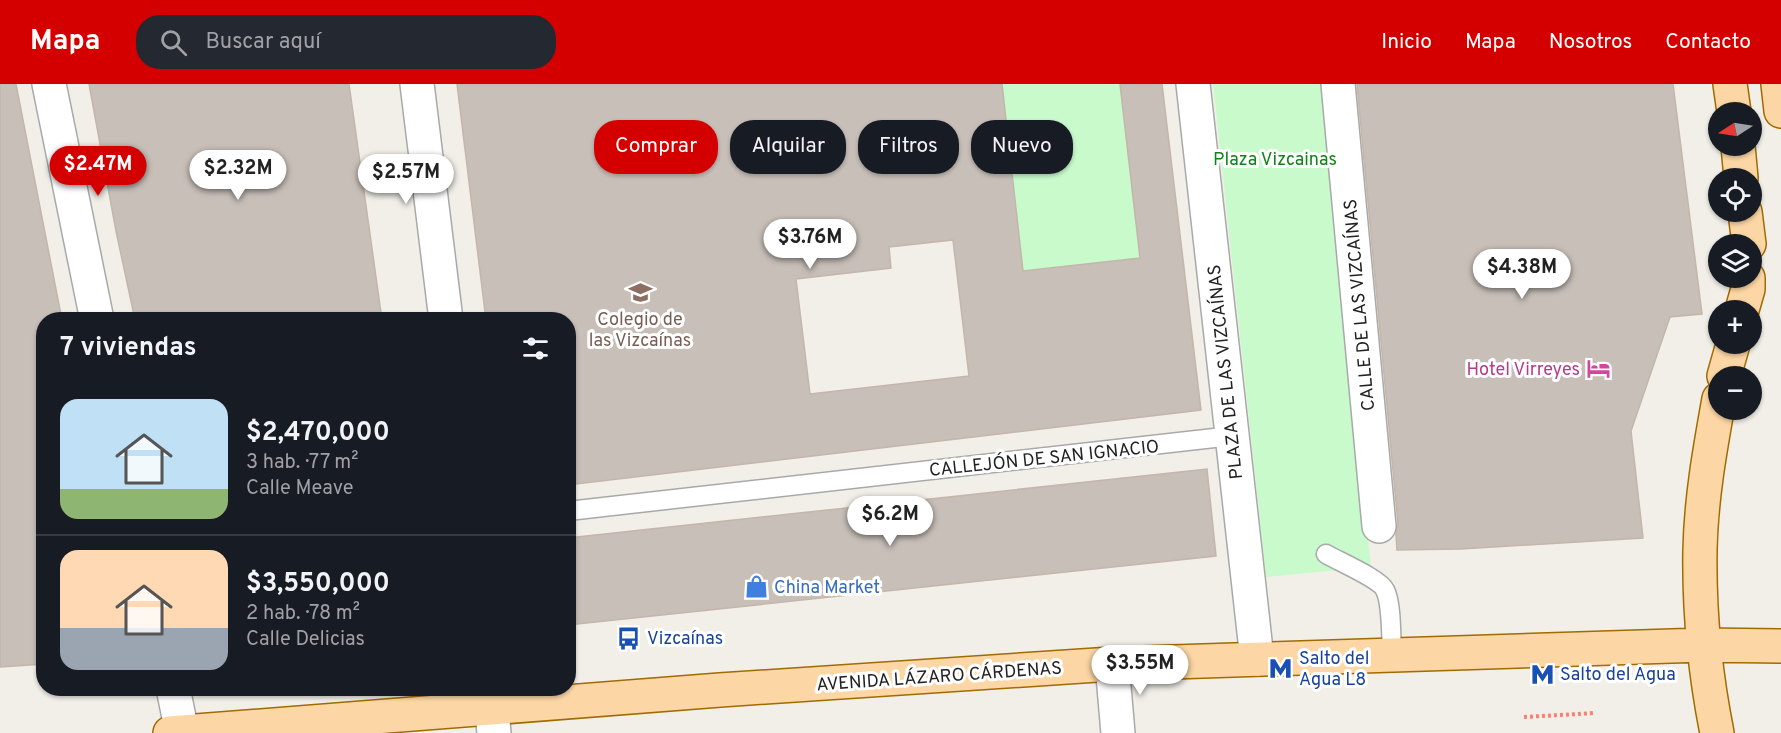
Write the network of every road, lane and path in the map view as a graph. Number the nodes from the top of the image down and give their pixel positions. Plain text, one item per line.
1 (49, 84) edge
2 (417, 84) edge
3 (1193, 84) edge
4 (1338, 84) edge
5 (1730, 84) edge
6 (1778, 84) edge
7 (1733, 102) edge
8 (1781, 110) edge
9 (95, 312) edge
10 (445, 312) edge
11 (1715, 420) edge
12 (1232, 436) junction
13 (576, 510) edge
14 (1379, 526) dead end
15 (1326, 554) dead end
16 (1703, 645) junction
17 (1781, 646) edge
18 (1392, 655) junction
19 (1257, 659) junction
20 (1112, 664) junction
21 (174, 696) edge
22 (492, 710) edge
23 (1594, 713) dead end
24 (1524, 717) dead end
25 (176, 733) edge
26 (1118, 733) edge
27 (1717, 733) edge

1 - 9 street
2 - 10 street
3 - 12 street, PLAZA DE LAS VIZCAÍNAS
4 - 14 street, CALLE DE LAS VIZCAÍNAS
5 - 7 main road
6 - 8 main road
11 - 16 main road
12 - 13 lane, CALLEJÓN DE SAN IGNACIO
12 - 19 street, PLAZA DE LAS VIZCAÍNAS
15 - 18 lane
16 - 17 main road, AVENIDA LÁZARO CÁRDENAS
16 - 18 main road, AVENIDA LÁZARO CÁRDENAS
16 - 27 main road
18 - 19 main road, AVENIDA LÁZARO CÁRDENAS
19 - 20 main road, AVENIDA LÁZARO CÁRDENAS
20 - 22 main road, AVENIDA LÁZARO CÁRDENAS
20 - 26 street
21 - 25 street
22 - 25 main road, AVENIDA LÁZARO CÁRDENAS
23 - 24 path

